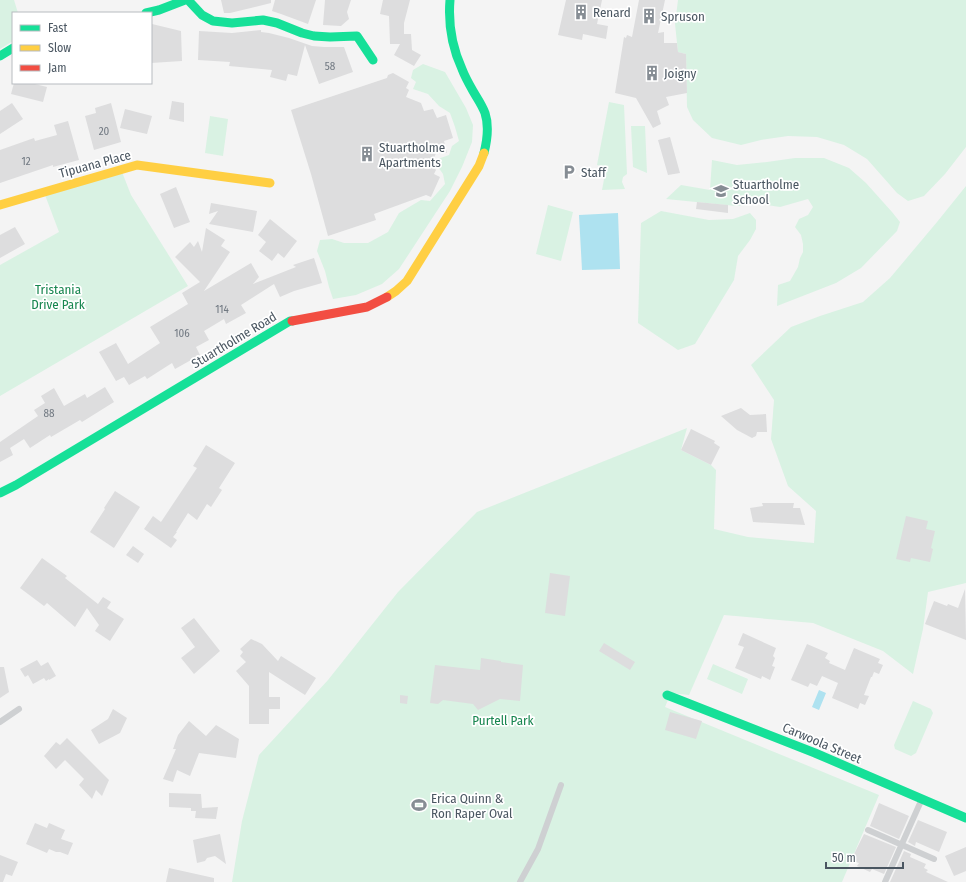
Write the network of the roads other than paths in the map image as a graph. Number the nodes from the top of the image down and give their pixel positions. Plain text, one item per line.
1 (185, 0) edge
2 (188, 0) edge
3 (450, 0) edge
4 (150, 12) edge
5 (12, 49) edge
6 (0, 56) edge
7 (373, 60) dead end
8 (270, 183) dead end
9 (0, 205) edge
10 (0, 493) edge
11 (667, 695) dead end
12 (19, 709) dead end
13 (0, 722) edge
14 (562, 785) dead end
15 (921, 799) junction
16 (966, 818) edge
17 (868, 830) dead end
18 (901, 845) junction
19 (934, 859) dead end
20 (520, 882) edge
21 (885, 882) edge

1 - 4 street
2 - 7 street
3 - 10 street, Stuartholme Road
5 - 6 street
8 - 9 street, Tipuana Place
11 - 15 street, Carwoola Street
12 - 13 lane
14 - 20 lane
15 - 16 street, Carwoola Street
15 - 18 lane
17 - 18 lane
18 - 19 lane
18 - 21 lane

